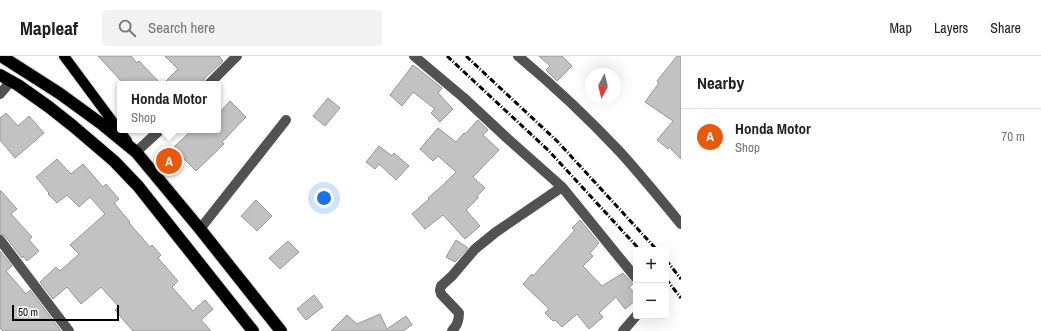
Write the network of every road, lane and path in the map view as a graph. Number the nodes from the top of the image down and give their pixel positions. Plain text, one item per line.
1 (1, 56) edge
2 (64, 56) edge
3 (237, 56) edge
4 (414, 56) edge
5 (518, 56) edge
6 (0, 75) edge
7 (12, 81) junction
8 (212, 81) edge
9 (0, 94) edge
10 (286, 120) dead end
11 (117, 127) edge
12 (122, 133) edge
13 (157, 133) edge
14 (136, 152) junction
15 (562, 187) junction
16 (681, 224) edge
17 (200, 229) junction
18 (0, 240) edge
19 (633, 274) edge
20 (633, 319) edge
21 (69, 331) edge
22 (253, 331) edge
23 (281, 331) edge
24 (452, 331) edge
25 (623, 331) edge

1 - 14 highway
2 - 11 main road
3 - 8 street
4 - 15 street
5 - 16 street
6 - 7 highway
7 - 9 street
7 - 22 highway
10 - 17 street
12 - 14 main road
13 - 14 street
14 - 17 highway
15 - 19 street
15 - 24 street
17 - 23 highway
18 - 21 street
20 - 25 street

